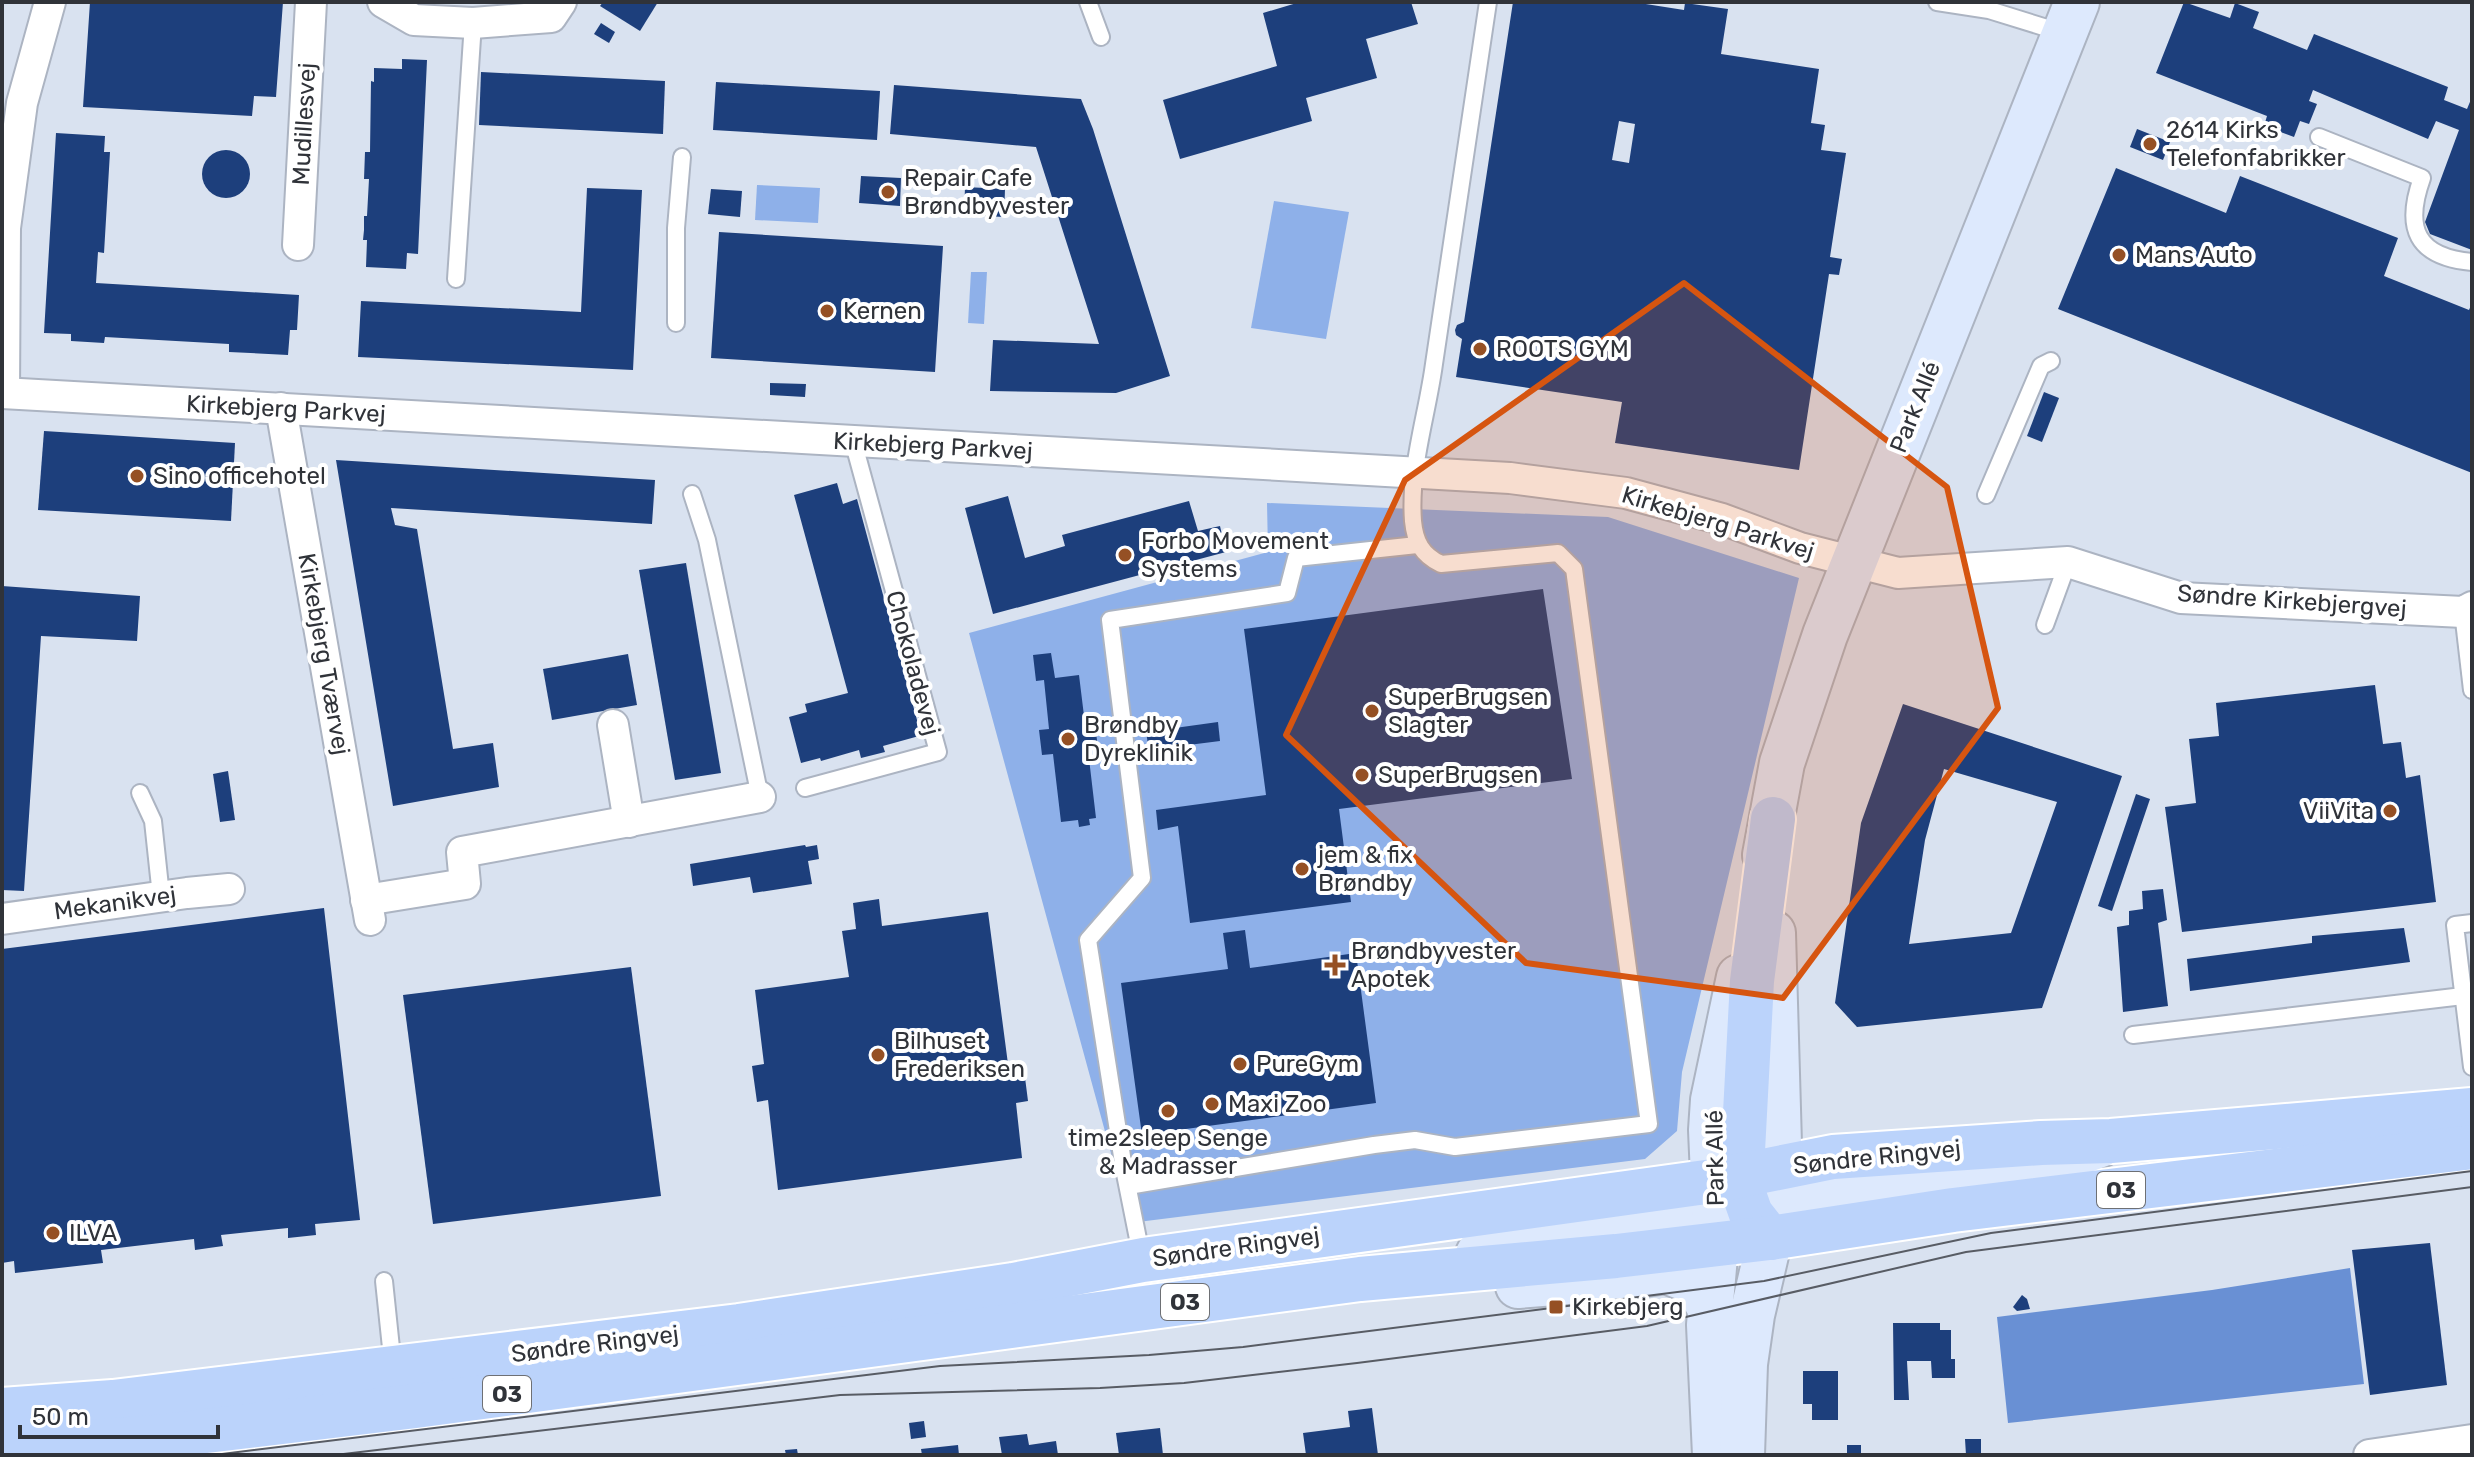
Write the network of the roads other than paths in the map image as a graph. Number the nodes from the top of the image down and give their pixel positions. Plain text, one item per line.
1 (50, 2) edge
2 (311, 2) edge
3 (383, 2) edge
4 (561, 2) edge
5 (1088, 2) edge
6 (1488, 2) edge
7 (1937, 2) edge
8 (420, 11) edge
9 (2070, 18) edge
10 (473, 23) junction
11 (1101, 37) dead end
12 (2319, 137) dead end
13 (682, 157) dead end
14 (298, 245) dead end
15 (2472, 262) edge
16 (456, 279) dead end
17 (676, 323) dead end
18 (2051, 361) dead end
19 (3, 393) edge
20 (281, 408) junction
21 (853, 441) junction
22 (1415, 472) junction
23 (692, 494) dead end
24 (1986, 495) dead end
25 (1417, 545) junction
26 (2068, 562) junction
27 (1853, 563) junction
28 (2467, 609) edge
29 (2045, 625) dead end
30 (2472, 690) edge
31 (613, 725) dead end
32 (805, 788) dead end
33 (140, 793) dead end
34 (760, 797) joint
35 (1773, 819) junction
36 (629, 822) junction
37 (229, 889) dead end
38 (161, 896) junction
39 (2, 919) edge
40 (2472, 923) edge
41 (2463, 996) junction
42 (2133, 1035) dead end
43 (2472, 1067) edge
44 (2472, 1110) edge
45 (2472, 1147) edge
46 (1128, 1186) junction
47 (1745, 1203) junction
48 (1143, 1260) junction
49 (1360, 1279) junction
50 (384, 1281) dead end
51 (1710, 1308) junction
52 (393, 1369) junction
53 (2, 1410) edge
54 (2472, 1440) edge
55 (2, 1449) edge
56 (1715, 1455) edge
57 (1742, 1455) edge
58 (2369, 1455) edge

1 - 19 street
2 - 14 street, Mudillesvej
3 - 8 street
4 - 10 street
5 - 11 lane
6 - 22 lane
7 - 9 lane
8 - 10 street
9 - 27 street, Park Allé
10 - 16 lane
12 - 15 lane
13 - 17 lane
18 - 24 lane
19 - 20 street, Kirkebjerg Parkvej
20 - 21 street, Kirkebjerg Parkvej
20 - 36 street, Kirkebjerg Tværvej
21 - 22 street, Kirkebjerg Parkvej
21 - 32 lane, Chokoladevej
22 - 25 lane
22 - 27 street, Kirkebjerg Parkvej
23 - 34 lane
25 - 46 lane
25 - 46 lane
26 - 27 street, Søndre Kirkebjergvej
26 - 28 street, Søndre Kirkebjergvej
26 - 29 lane
27 - 35 street, Park Allé
28 - 30 lane
31 - 36 street
33 - 38 lane
34 - 36 street, Kirkebjerg Tværvej
35 - 47 street, Park Allé
35 - 47 street, Park Allé
37 - 38 street, Mekanikvej
38 - 39 street, Mekanikvej
40 - 41 lane
41 - 42 lane
41 - 43 lane
44 - 47 main road, Søndre Ringvej / O3
45 - 47 main road, Søndre Ringvej / O3
46 - 48 lane
47 - 48 main road, Søndre Ringvej / O3
47 - 49 main road, Søndre Ringvej / O3
47 - 51 street, Park Allé
47 - 57 street, Park Allé
48 - 52 main road, Søndre Ringvej / O3
49 - 51 street
49 - 55 main road, Søndre Ringvej / O3
50 - 52 lane
51 - 56 street, Park Allé
52 - 53 main road, Søndre Ringvej / O3
54 - 58 street

